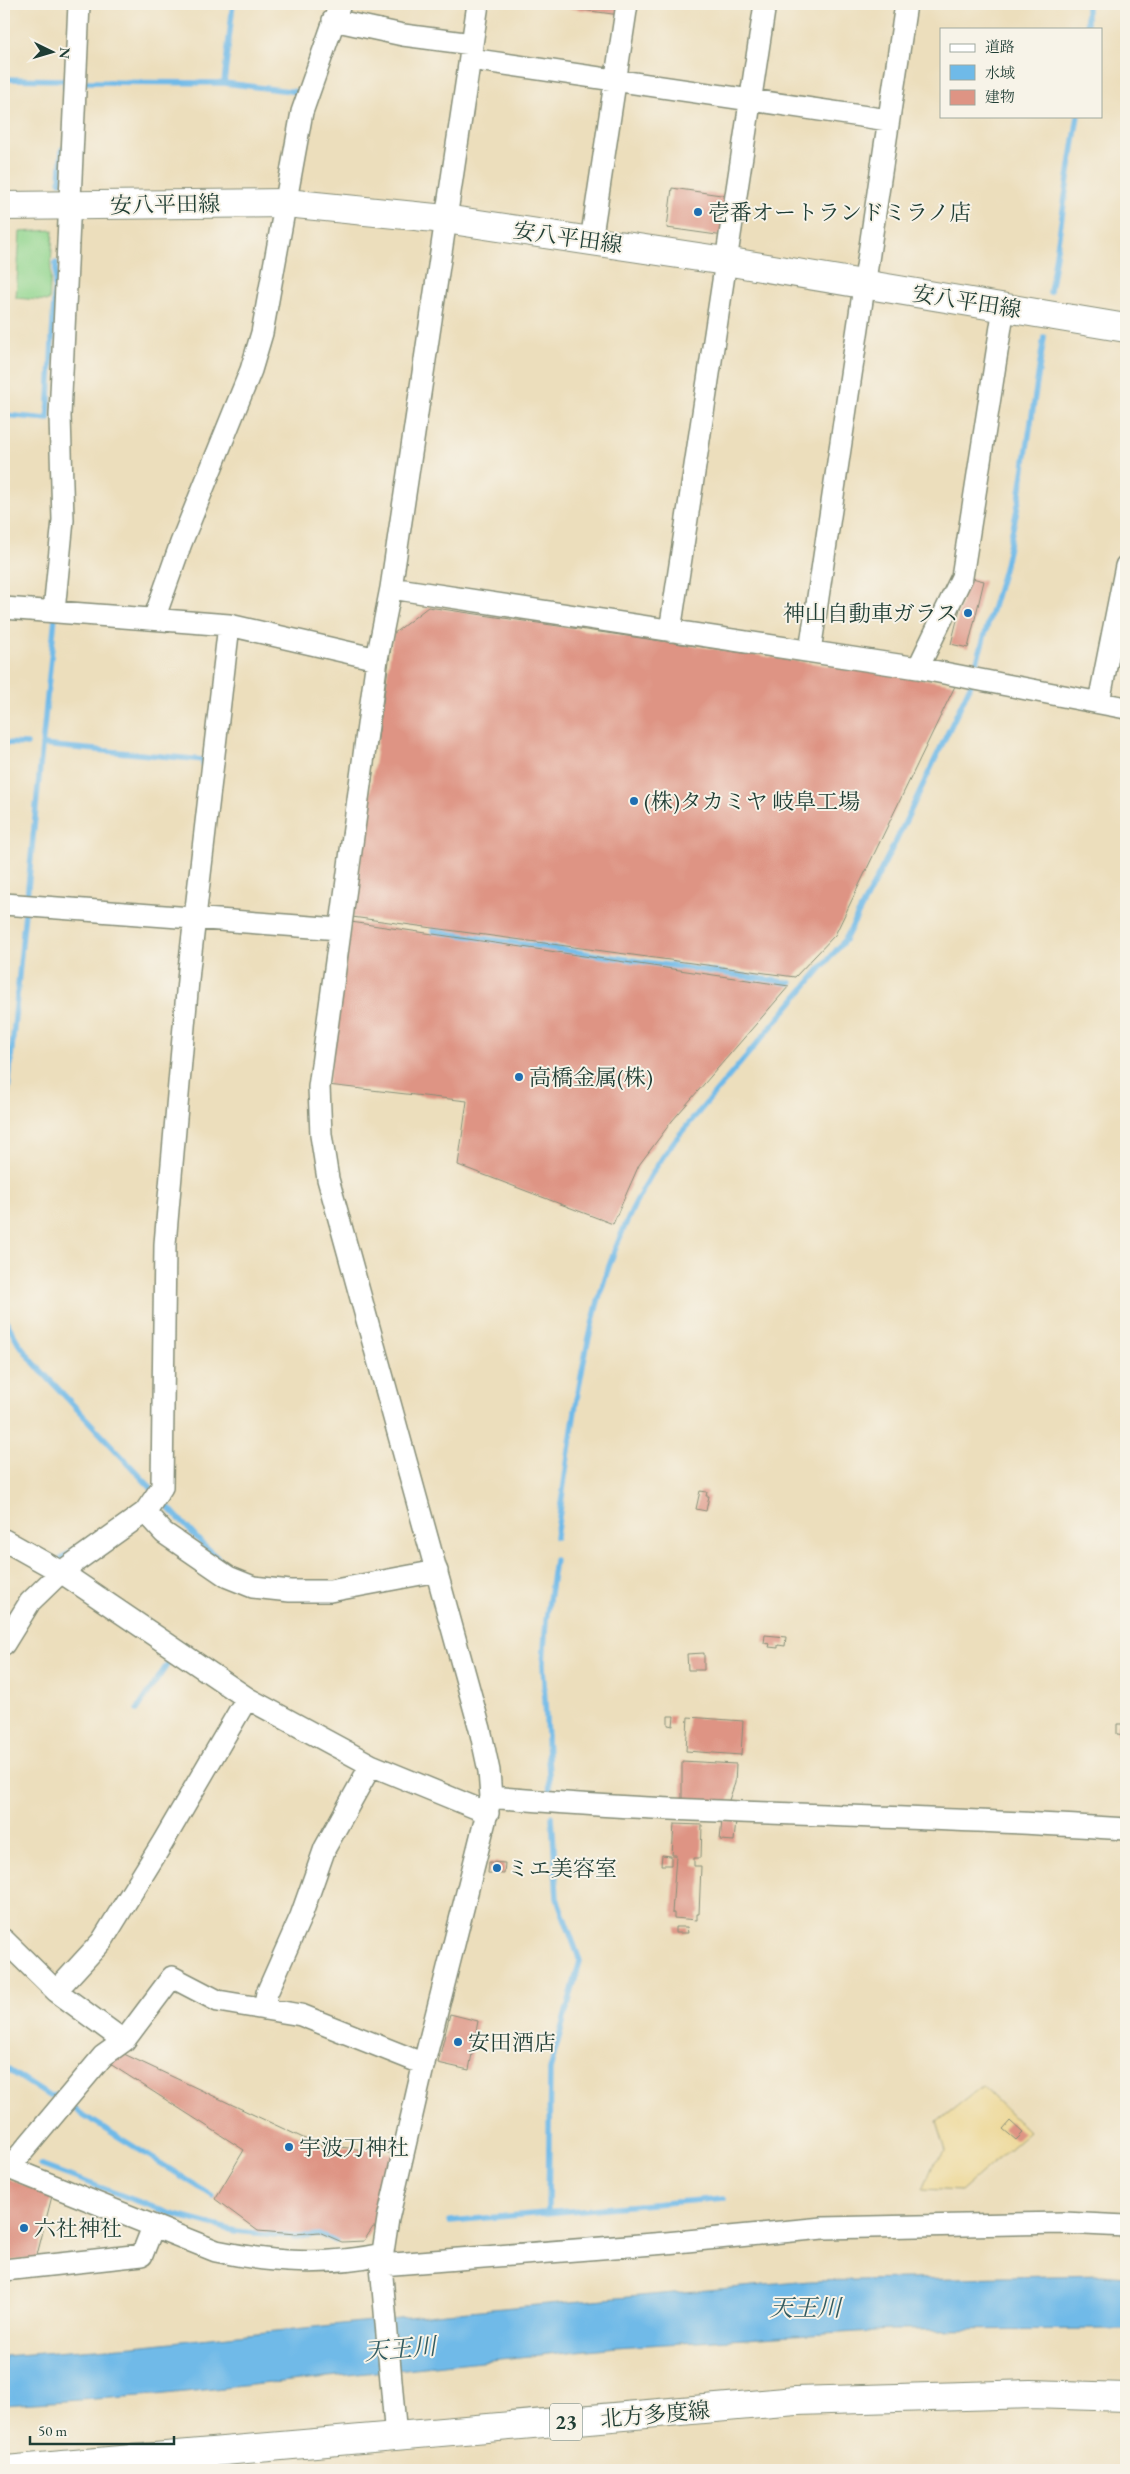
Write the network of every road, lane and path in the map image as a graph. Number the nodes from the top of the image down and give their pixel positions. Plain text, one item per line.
1 (79, 4) edge
2 (478, 4) edge
3 (627, 4) edge
4 (765, 4) edge
5 (906, 4) edge
6 (336, 12) edge
7 (471, 51) junction
8 (616, 80) junction
9 (750, 101) junction
10 (888, 120) junction
11 (286, 203) junction
12 (70, 205) junction
13 (4, 206) edge
14 (445, 219) junction
15 (591, 241) junction
16 (725, 261) junction
17 (865, 284) junction
18 (1004, 307) junction
19 (1126, 328) edge
20 (1126, 566) edge
21 (391, 588) junction
22 (4, 608) edge
23 (54, 611) junction
24 (154, 620) junction
25 (229, 625) junction
26 (670, 632) junction
27 (810, 651) junction
28 (377, 659) junction
29 (918, 668) junction
30 (1099, 702) junction
31 (1126, 708) edge
32 (4, 904) edge
33 (195, 919) junction
34 (339, 929) junction
35 (145, 1512) junction
36 (4, 1540) edge
37 (437, 1571) junction
38 (61, 1572) junction
39 (4, 1644) edge
40 (247, 1698) junction
41 (371, 1766) junction
42 (489, 1805) junction
43 (1126, 1829) edge
44 (4, 1940) edge
45 (56, 1992) junction
46 (264, 2009) junction
47 (124, 2041) junction
48 (424, 2064) junction
49 (6, 2167) edge
50 (1126, 2226) edge
51 (153, 2227) junction
52 (382, 2259) junction
53 (4, 2270) edge
54 (1126, 2397) edge
55 (396, 2438) junction
56 (6, 2470) edge

1 - 12 street
2 - 7 street
3 - 8 street
4 - 9 street
5 - 10 street
6 - 7 street
6 - 11 street
7 - 8 street
7 - 14 street
8 - 9 street
8 - 15 street
9 - 10 street
9 - 16 street
10 - 17 street
11 - 12 main road, 安八平田線
11 - 14 main road, 安八平田線
11 - 24 street
12 - 13 main road, 安八平田線
12 - 23 street
14 - 15 main road, 安八平田線
14 - 21 street
15 - 16 main road, 安八平田線
16 - 17 main road, 安八平田線
16 - 26 street
17 - 18 main road, 安八平田線
17 - 27 street
18 - 19 main road, 安八平田線
18 - 29 street
20 - 30 street
21 - 26 street
21 - 28 street
22 - 23 street
23 - 24 street
24 - 25 street
25 - 28 street
25 - 33 street
26 - 27 street
27 - 29 street
28 - 34 street
29 - 30 street
30 - 31 street
32 - 33 street
33 - 34 street
33 - 35 street
34 - 37 street
35 - 37 street
35 - 38 street
36 - 38 street
37 - 42 street
38 - 39 street
38 - 40 street
40 - 41 street
40 - 45 street
41 - 42 street
41 - 46 street
42 - 43 street
42 - 48 street
44 - 45 street
45 - 47 street
46 - 47 street
46 - 48 street
47 - 49 street
48 - 52 street
49 - 51 street
50 - 52 street
51 - 52 street
51 - 53 street
52 - 55 street
54 - 55 main road, 北方多度線 / 23
55 - 56 main road, 北方多度線 / 23

